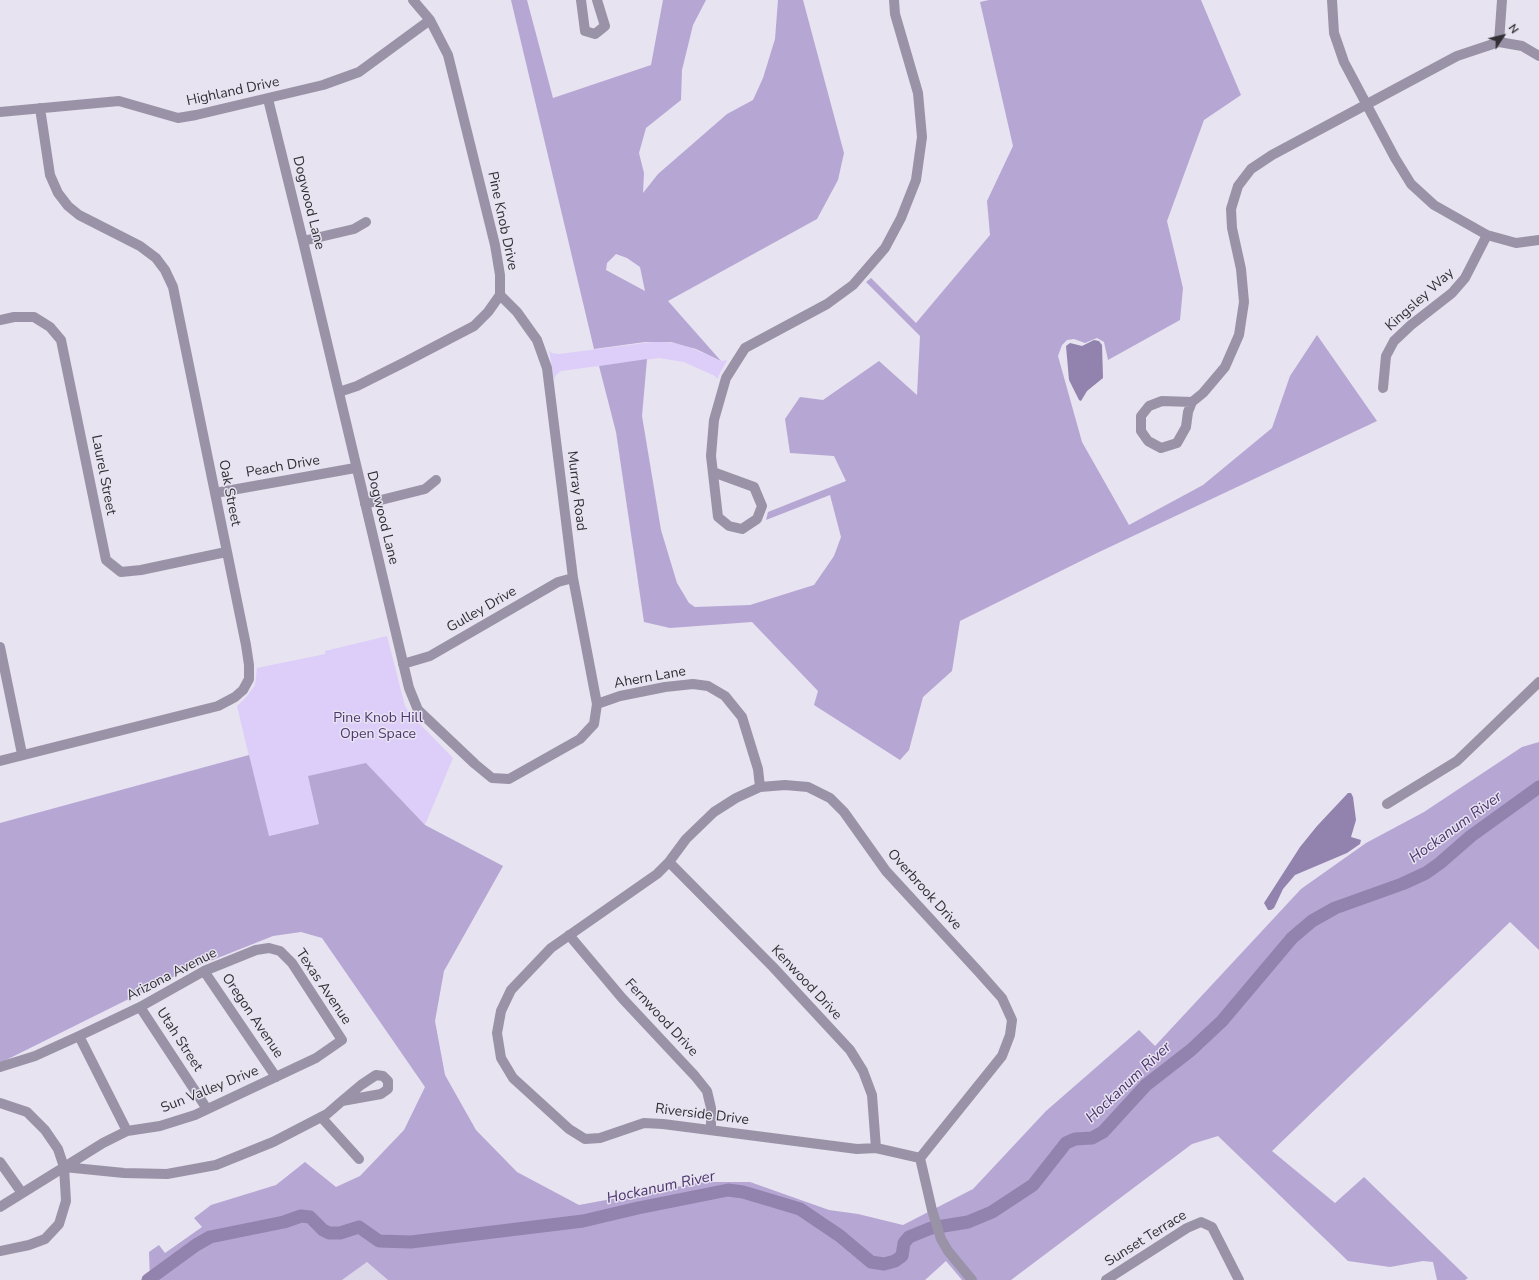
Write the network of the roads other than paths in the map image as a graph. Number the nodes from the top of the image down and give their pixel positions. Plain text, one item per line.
1 (413, 0) edge
2 (581, 0) edge
3 (597, 0) edge
4 (894, 0) edge
5 (1332, 0) edge
6 (1502, 0) edge
7 (430, 20) junction
8 (1500, 42) junction
9 (1539, 56) edge
10 (268, 99) junction
11 (1366, 105) junction
12 (40, 108) junction
13 (0, 112) edge
14 (366, 222) dead end
15 (1487, 235) junction
16 (1539, 240) edge
17 (304, 242) junction
18 (500, 295) junction
19 (0, 320) edge
20 (1383, 388) dead end
21 (339, 392) junction
22 (1192, 402) junction
23 (355, 468) junction
24 (714, 472) junction
25 (436, 480) dead end
26 (215, 494) junction
27 (365, 504) junction
28 (226, 552) junction
29 (573, 578) junction
30 (0, 647) edge
31 (403, 664) junction
32 (1539, 682) edge
33 (597, 704) junction
34 (22, 754) junction
35 (0, 761) edge
36 (760, 787) junction
37 (1387, 804) dead end
38 (668, 862) junction
39 (569, 935) junction
40 (280, 951) joint
41 (204, 971) junction
42 (140, 1006) junction
43 (79, 1036) junction
44 (342, 1040) joint
45 (0, 1067) edge
46 (276, 1077) junction
47 (342, 1101) dead end
48 (0, 1103) edge
49 (207, 1109) junction
50 (321, 1117) junction
51 (711, 1130) junction
52 (127, 1132) junction
53 (876, 1148) junction
54 (920, 1158) junction
55 (359, 1159) dead end
56 (1, 1166) edge
57 (64, 1167) junction
58 (22, 1194) junction
59 (0, 1207) edge
60 (0, 1251) edge
61 (972, 1280) edge
62 (1106, 1280) edge
63 (1239, 1280) edge

1 - 7 street, Pine Knob Drive
2 - 3 street
4 - 24 street
5 - 11 street
6 - 8 street
7 - 10 street, Highland Drive
7 - 18 street, Pine Knob Drive
8 - 9 street
8 - 11 street
10 - 12 street, Highland Drive
10 - 17 street, Dogwood Lane
11 - 15 street
11 - 22 street
12 - 13 street, Highland Drive
12 - 26 street, Oak Street
14 - 17 street
15 - 16 street
15 - 20 street, Kingsley Way
17 - 21 street, Dogwood Lane
18 - 21 street
18 - 29 street, Murray Road
19 - 28 street, Laurel Street
21 - 23 street, Dogwood Lane
22 - 22 street
23 - 26 street, Peach Drive
23 - 27 street, Dogwood Lane
24 - 24 street
25 - 27 street
26 - 28 street, Oak Street
27 - 31 street, Dogwood Lane
28 - 34 street, Oak Street
29 - 31 street, Gulley Drive
29 - 33 street, Murray Road
30 - 34 street
31 - 33 street, Dogwood Lane
32 - 37 street
33 - 36 street, Ahern Lane
34 - 35 street, Oak Street
36 - 38 street, Overbrook Drive
36 - 54 street, Overbrook Drive
38 - 39 street, Riverside Drive
38 - 53 street, Kenwood Drive
39 - 51 street, Fernwood Drive
39 - 51 street, Riverside Drive
40 - 41 street, Arizona Avenue
40 - 44 street, Texas Avenue
41 - 42 street, Arizona Avenue
41 - 46 street, Oregon Avenue
42 - 43 street, Arizona Avenue
42 - 49 street, Utah Street
43 - 45 street, Arizona Avenue
43 - 52 street
44 - 46 street, Sun Valley Drive
46 - 49 street, Sun Valley Drive
47 - 50 street
48 - 57 street
49 - 52 street, Sun Valley Drive
50 - 55 street
50 - 57 street
51 - 53 street, Riverside Drive
52 - 57 street, Sun Valley Drive
53 - 54 street, Riverside Drive
54 - 61 street
56 - 58 street
57 - 58 street, Sun Valley Drive
57 - 60 street
58 - 59 street, Sun Valley Drive
62 - 63 street, Sunset Terrace

